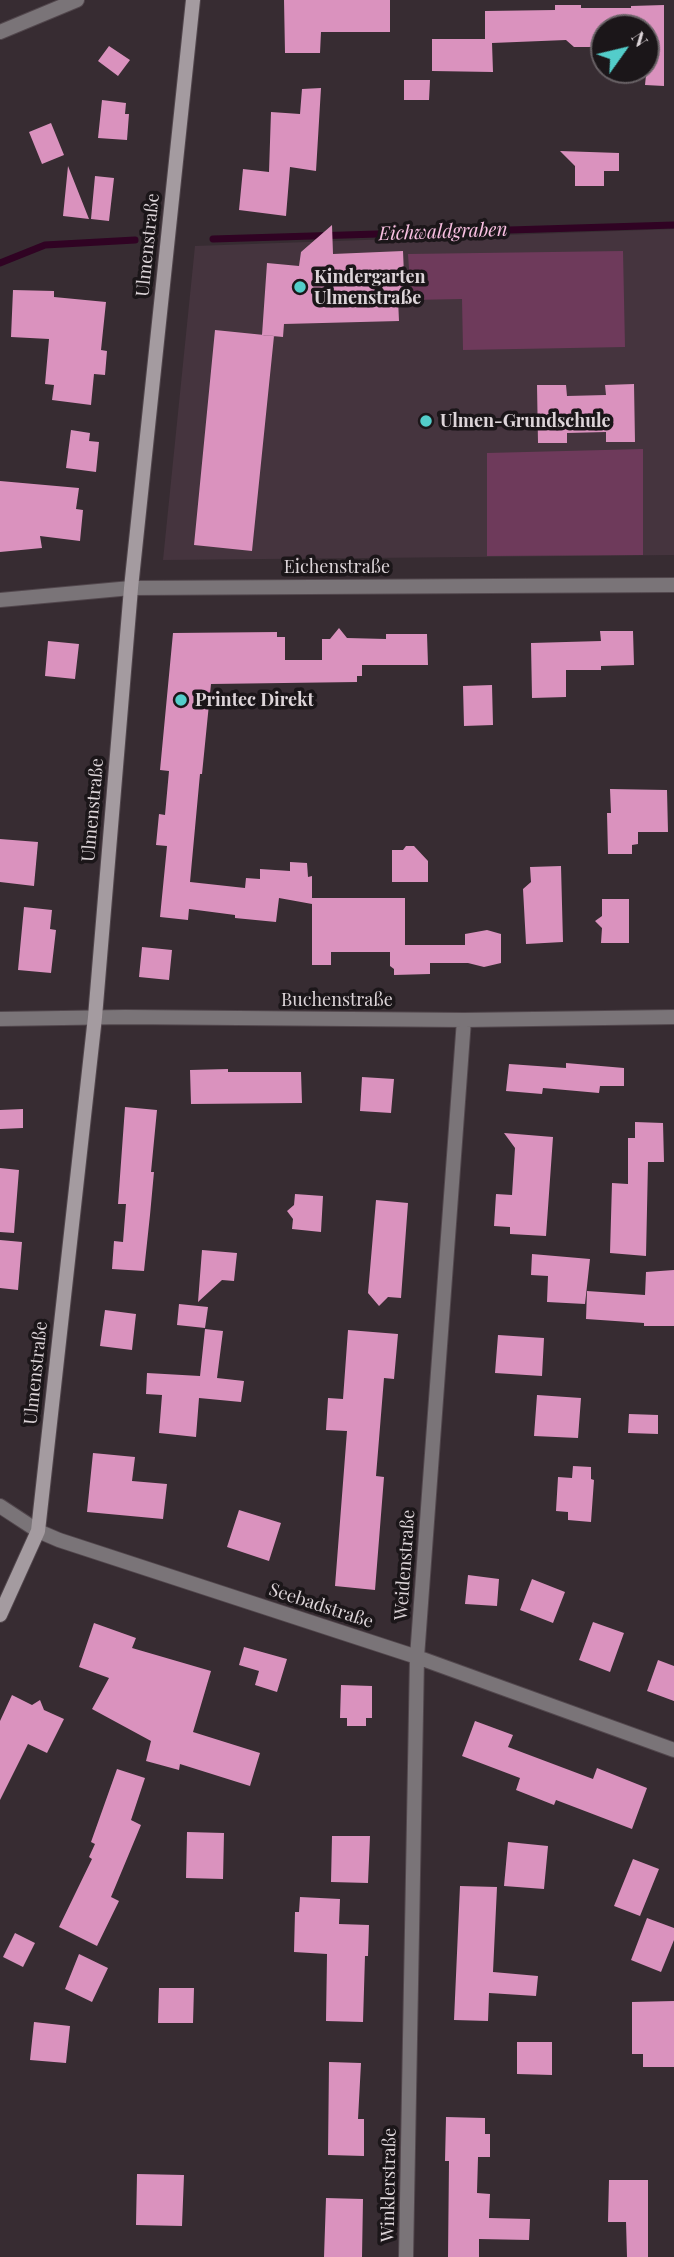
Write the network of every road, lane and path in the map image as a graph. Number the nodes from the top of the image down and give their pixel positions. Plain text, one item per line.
1 (77, 0) edge
2 (193, 0) edge
3 (0, 32) edge
4 (674, 585) edge
5 (131, 588) junction
6 (0, 600) edge
7 (95, 1017) junction
8 (674, 1017) edge
9 (0, 1018) edge
10 (464, 1020) junction
11 (0, 1506) edge
12 (38, 1531) junction
13 (0, 1615) edge
14 (417, 1657) junction
15 (674, 1750) edge
16 (410, 2114) joint
17 (406, 2257) edge

1 - 3 street
2 - 5 street, Ulmenstraße
4 - 5 street, Eichenstraße
5 - 6 street, Eichenstraße
5 - 7 street, Ulmenstraße
7 - 9 street, Buchenstraße
7 - 10 street, Buchenstraße
7 - 12 street, Ulmenstraße
8 - 10 street, Buchenstraße
10 - 14 street, Weidenstraße
11 - 12 street, Seebadstraße
12 - 13 street, Ulmenstraße
12 - 14 street, Seebadstraße
14 - 15 street, Seebadstraße
14 - 16 street, Weidenstraße
16 - 17 street, Winklerstraße

